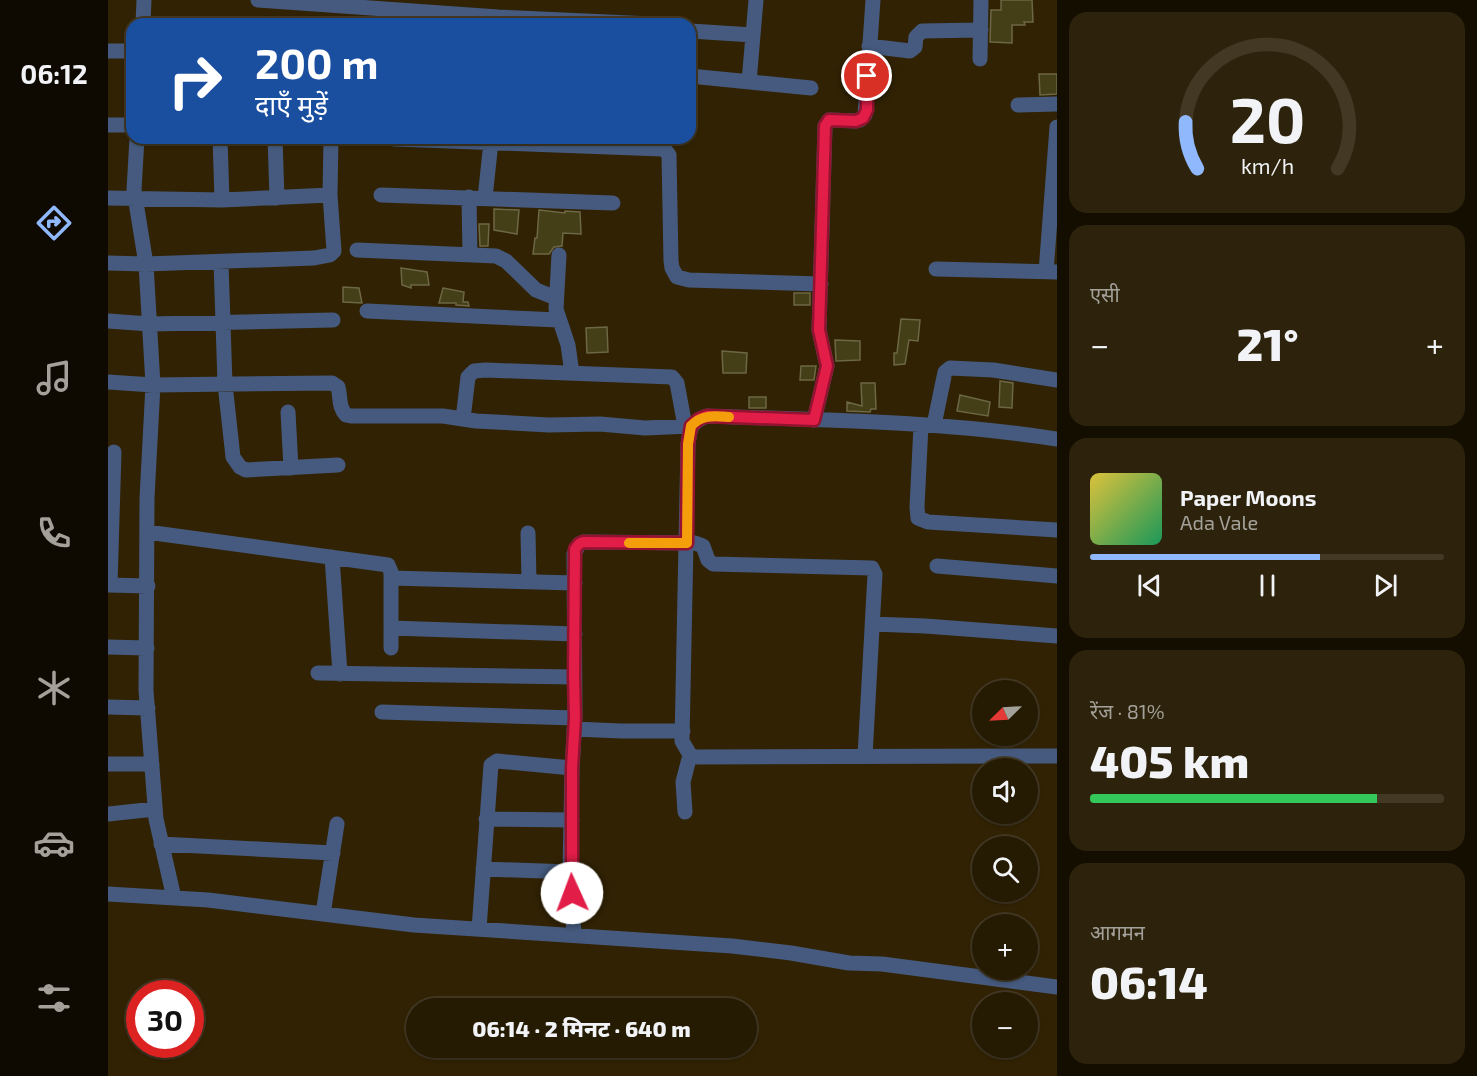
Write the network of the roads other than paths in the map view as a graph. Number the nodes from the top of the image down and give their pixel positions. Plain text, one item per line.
1 (144, 0) edge
2 (258, 0) edge
3 (756, 0) edge
4 (873, 0) edge
5 (981, 0) edge
6 (454, 13) edge
7 (143, 18) edge
8 (503, 18) edge
9 (981, 30) junction
10 (696, 31) edge
11 (753, 35) junction
12 (869, 46) junction
13 (108, 51) edge
14 (126, 51) edge
15 (980, 59) dead end
16 (696, 77) edge
17 (749, 82) junction
18 (811, 87) dead end
19 (1057, 104) edge
20 (1018, 105) dead end
21 (108, 125) edge
22 (126, 125) edge
23 (1057, 127) edge
24 (137, 144) edge
25 (220, 144) edge
26 (275, 144) edge
27 (331, 144) edge
28 (490, 144) edge
29 (539, 144) edge
30 (330, 195) junction
31 (381, 195) dead end
32 (469, 197) junction
33 (108, 198) edge
34 (277, 198) junction
35 (485, 198) junction
36 (136, 199) junction
37 (222, 200) junction
38 (613, 203) dead end
39 (357, 250) dead end
40 (470, 255) junction
41 (559, 255) dead end
42 (221, 261) junction
43 (108, 263) edge
44 (146, 264) junction
45 (936, 268) dead end
46 (1052, 272) edge
47 (821, 284) junction
48 (556, 298) junction
49 (367, 310) dead end
50 (333, 320) dead end
51 (558, 320) junction
52 (108, 321) edge
53 (224, 323) junction
54 (150, 324) junction
55 (572, 373) junction
56 (1057, 380) edge
57 (108, 382) edge
58 (225, 384) junction
59 (153, 385) junction
60 (288, 412) dead end
61 (463, 419) junction
62 (814, 420) junction
63 (928, 425) junction
64 (688, 426) junction
65 (1057, 438) edge
66 (114, 452) dead end
67 (338, 465) dead end
68 (291, 468) junction
69 (1057, 530) edge
70 (147, 532) junction
71 (528, 533) dead end
72 (687, 543) junction
73 (332, 557) junction
74 (937, 566) dead end
75 (1057, 576) edge
76 (391, 578) junction
77 (529, 582) junction
78 (575, 583) junction
79 (109, 585) edge
80 (148, 586) junction
81 (873, 624) junction
82 (391, 628) junction
83 (575, 634) junction
84 (1057, 636) edge
85 (108, 647) edge
86 (147, 648) junction
87 (391, 648) dead end
88 (318, 673) dead end
89 (340, 674) junction
90 (574, 677) junction
91 (108, 707) edge
92 (147, 708) junction
93 (382, 712) dead end
94 (575, 724) junction
95 (683, 731) junction
96 (690, 755) junction
97 (866, 756) junction
98 (1057, 756) edge
99 (108, 764) edge
100 (152, 764) junction
101 (572, 768) junction
102 (155, 808) junction
103 (685, 812) dead end
104 (108, 814) edge
105 (486, 819) junction
106 (572, 820) junction
107 (337, 824) dead end
108 (161, 844) junction
109 (333, 853) junction
110 (483, 869) junction
111 (570, 872) junction
112 (108, 894) edge
113 (174, 898) junction
114 (323, 914) junction
115 (479, 929) junction
116 (574, 935) junction
117 (1057, 987) edge

1 - 7 street
2 - 6 street
3 - 11 street
4 - 12 street
5 - 9 street
6 - 8 street
9 - 12 street
9 - 15 street
10 - 11 street
11 - 17 street
12 - 47 street
13 - 14 street
16 - 17 street
17 - 18 street
19 - 20 street
21 - 22 street
23 - 46 street
24 - 36 street
25 - 37 street
26 - 34 street
27 - 30 street
28 - 35 street
29 - 47 street
30 - 34 street
30 - 42 street
31 - 32 street
32 - 35 street
32 - 40 street
33 - 36 street
34 - 37 street
35 - 38 street
36 - 37 street
36 - 44 street
39 - 40 street
40 - 48 street
41 - 48 street
42 - 44 street
42 - 53 street
43 - 44 street
44 - 54 street
45 - 46 street
47 - 62 street
48 - 51 street
49 - 51 street
50 - 53 street
51 - 55 street
52 - 54 street
53 - 54 street
53 - 58 street
54 - 59 street
55 - 61 street
55 - 64 street
56 - 63 street
57 - 59 street
58 - 59 street
58 - 61 street
58 - 68 street
59 - 70 street
60 - 68 street
61 - 64 street
62 - 63 street
62 - 64 street
63 - 65 street
63 - 69 street
64 - 72 street
66 - 79 street
67 - 68 street
70 - 73 street
70 - 80 street
71 - 77 street
72 - 78 street
72 - 81 street
72 - 95 street
73 - 76 street
73 - 89 street
74 - 75 street
76 - 77 street
76 - 82 street
77 - 78 street
78 - 83 street
79 - 80 street
80 - 86 street
81 - 84 street
81 - 97 street
82 - 83 street
82 - 87 street
83 - 90 street
85 - 86 street
86 - 92 street
88 - 89 street
89 - 90 street
90 - 94 street
91 - 92 street
92 - 100 street
93 - 94 street
94 - 95 street
94 - 101 street
95 - 96 street
96 - 97 street
96 - 103 street
97 - 98 street
99 - 100 street
100 - 102 street
101 - 105 street
101 - 106 street
102 - 104 street
102 - 108 street
105 - 106 street
105 - 110 street
106 - 111 street
107 - 109 street
108 - 109 street
108 - 113 street
109 - 114 street
110 - 111 street
110 - 115 street
111 - 116 street
112 - 113 street
113 - 114 street
114 - 115 street
115 - 116 street
116 - 117 street

